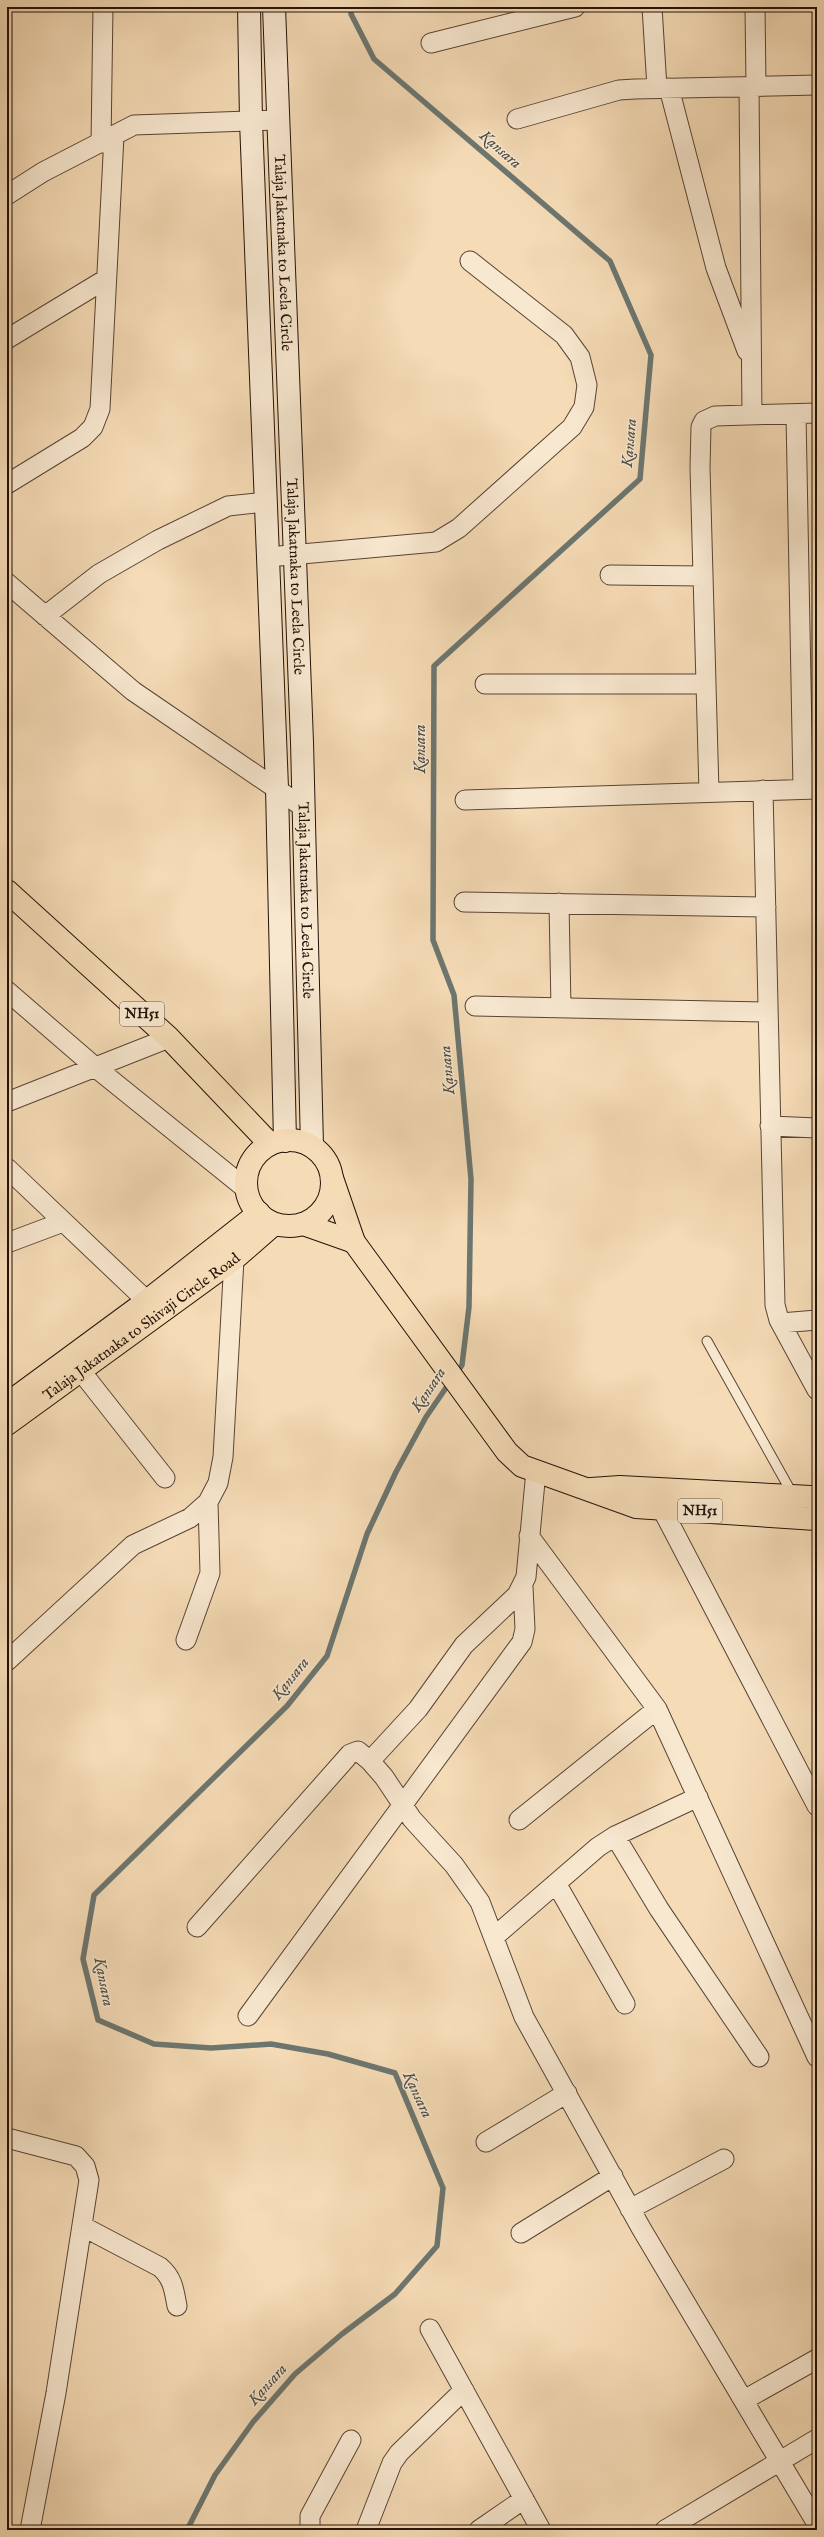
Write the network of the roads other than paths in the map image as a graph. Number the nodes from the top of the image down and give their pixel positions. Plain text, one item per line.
1 (103, 7) edge
2 (249, 7) edge
3 (274, 7) edge
4 (575, 7) edge
5 (652, 7) edge
6 (755, 7) edge
7 (431, 43) dead end
8 (817, 85) edge
9 (752, 86) junction
10 (663, 88) junction
11 (517, 119) dead end
12 (278, 120) junction
13 (251, 121) junction
14 (107, 140) junction
15 (7, 195) edge
16 (470, 262) dead end
17 (106, 279) junction
18 (7, 339) edge
19 (751, 364) junction
20 (817, 413) edge
21 (796, 414) junction
22 (752, 415) junction
23 (7, 484) edge
24 (266, 502) junction
25 (295, 553) junction
26 (268, 557) junction
27 (610, 575) dead end
28 (703, 576) junction
29 (7, 583) edge
30 (46, 616) junction
31 (485, 684) dead end
32 (706, 684) junction
33 (276, 788) junction
34 (810, 789) edge
35 (763, 790) junction
36 (710, 792) junction
37 (465, 800) dead end
38 (303, 807) junction
39 (7, 890) edge
40 (464, 902) dead end
41 (559, 903) junction
42 (766, 907) junction
43 (7, 991) edge
44 (475, 1006) dead end
45 (561, 1008) junction
46 (768, 1012) junction
47 (169, 1038) junction
48 (95, 1067) junction
49 (7, 1102) edge
50 (770, 1126) junction
51 (817, 1128) edge
52 (278, 1142) junction
53 (312, 1146) junction
54 (7, 1168) edge
55 (332, 1178) junction
56 (245, 1188) junction
57 (266, 1219) junction
58 (63, 1222) junction
59 (303, 1224) junction
60 (7, 1243) edge
61 (356, 1244) junction
62 (234, 1259) junction
63 (147, 1301) junction
64 (817, 1320) edge
65 (781, 1323) junction
66 (707, 1341) dead end
67 (80, 1370) junction
68 (817, 1390) edge
69 (7, 1404) edge
70 (7, 1424) edge
71 (536, 1471) junction
72 (164, 1478) dead end
73 (588, 1490) junction
74 (807, 1494) edge
75 (208, 1502) junction
76 (662, 1509) junction
77 (817, 1519) edge
78 (530, 1536) junction
79 (523, 1587) junction
80 (186, 1640) dead end
81 (7, 1661) edge
82 (657, 1709) junction
83 (370, 1761) junction
84 (698, 1797) junction
85 (402, 1804) junction
86 (817, 1806) edge
87 (519, 1820) dead end
88 (615, 1836) junction
89 (556, 1883) junction
90 (197, 1927) dead end
91 (494, 1937) junction
92 (625, 2004) dead end
93 (248, 2016) dead end
94 (759, 2057) dead end
95 (817, 2057) edge
96 (567, 2092) junction
97 (7, 2138) edge
98 (486, 2142) dead end
99 (724, 2158) dead end
100 (613, 2176) junction
101 (630, 2209) junction
102 (82, 2226) junction
103 (521, 2233) dead end
104 (177, 2306) dead end
105 (430, 2329) dead end
106 (817, 2359) edge
107 (464, 2390) junction
108 (744, 2400) junction
109 (817, 2439) edge
110 (351, 2440) dead end
111 (781, 2460) junction
112 (524, 2499) junction
113 (817, 2524) edge
114 (30, 2530) edge
115 (310, 2530) edge
116 (366, 2530) edge
117 (479, 2530) edge
118 (541, 2530) edge
119 (665, 2530) edge

1 - 14 street
2 - 13 main road, Talaja Jakatnaka to Leela Circle
3 - 12 main road, Talaja Jakatnaka to Leela Circle
4 - 7 street
5 - 10 street
6 - 9 street
8 - 9 street
9 - 10 street
9 - 19 street
10 - 11 street
10 - 19 street
12 - 13 street
12 - 25 main road, Talaja Jakatnaka to Leela Circle
13 - 14 street
13 - 24 main road, Talaja Jakatnaka to Leela Circle
14 - 15 street
14 - 17 street
16 - 25 street
17 - 18 street
17 - 23 street
19 - 22 street
20 - 21 street
21 - 22 street
21 - 34 street
22 - 28 street
24 - 26 main road, Talaja Jakatnaka to Leela Circle
24 - 30 street
25 - 26 street
25 - 38 main road, Talaja Jakatnaka to Leela Circle
26 - 33 main road, Talaja Jakatnaka to Leela Circle
27 - 28 street
28 - 32 street
29 - 30 street
30 - 33 street
31 - 32 street
32 - 36 street
33 - 38 street
33 - 52 main road, Talaja Jakatnaka to Leela Circle
34 - 35 street
35 - 36 street
35 - 42 street
36 - 37 street
38 - 53 main road, Talaja Jakatnaka to Leela Circle
39 - 47 highway, NH51
40 - 41 street
41 - 42 street
41 - 45 street
42 - 46 street
43 - 48 street
44 - 45 street
45 - 46 street
46 - 50 street
47 - 48 street
47 - 52 highway, NH51
48 - 49 street
48 - 56 street
50 - 51 street
50 - 65 street
52 - 53 highway, NH51
52 - 56 highway
53 - 55 highway, NH51
54 - 58 street
55 - 59 highway, NH51
55 - 61 highway, NH51
56 - 57 highway
57 - 59 highway, NH51
57 - 62 highway, Talaja Jakatnaka to Shivaji Circle Road
57 - 63 highway, Talaja Jakatnaka to Shivaji Circle Road
58 - 60 street
58 - 63 street
59 - 61 highway, NH51
61 - 71 highway, NH51
62 - 67 highway, Talaja Jakatnaka to Shivaji Circle Road
62 - 75 street
63 - 69 highway, Talaja Jakatnaka to Shivaji Circle Road
64 - 65 street
65 - 68 street
66 - 74 lane
67 - 70 highway, Talaja Jakatnaka to Shivaji Circle Road
67 - 72 street
71 - 73 highway, NH51
71 - 78 street
73 - 74 highway, NH51
73 - 76 highway, NH51
74 - 77 highway, NH51
75 - 80 street
75 - 81 street
76 - 77 highway, NH51
76 - 86 street
78 - 79 street
78 - 82 street
79 - 83 street
79 - 85 street
82 - 84 street
82 - 87 street
83 - 85 street
83 - 90 street
84 - 88 street
84 - 95 street
85 - 91 street
85 - 93 street
88 - 89 street
88 - 94 street
89 - 91 street
89 - 92 street
91 - 96 street
96 - 98 street
96 - 100 street
97 - 102 street
99 - 101 street
100 - 101 street
100 - 103 street
101 - 108 street
102 - 104 street
102 - 114 street
105 - 107 street
106 - 108 street
107 - 112 street
107 - 116 street
108 - 111 street
109 - 111 street
110 - 115 street
111 - 113 street
111 - 119 street
112 - 117 street
112 - 118 street

